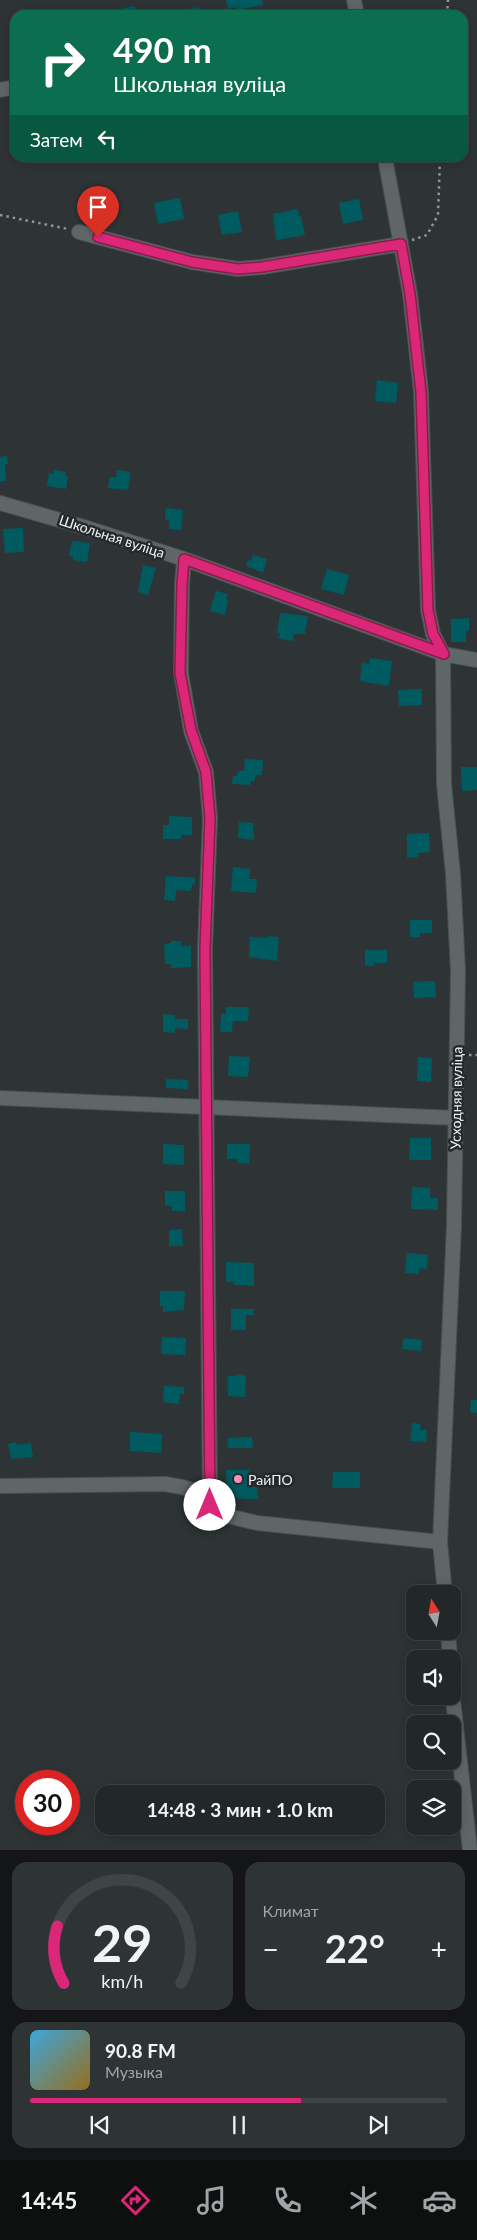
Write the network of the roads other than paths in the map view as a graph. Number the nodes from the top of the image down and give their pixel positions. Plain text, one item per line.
1 (386, 162) edge
2 (79, 232) road end
3 (401, 244) junction
4 (0, 503) edge
5 (184, 559) junction
6 (444, 654) junction
7 (477, 660) edge
8 (0, 1098) edge
9 (206, 1108) junction
10 (456, 1118) junction
11 (0, 1486) edge
12 (210, 1505) junction
13 (440, 1542) junction
14 (444, 1585) edge
15 (454, 1705) edge
16 (470, 1850) edge

1 - 3 street
2 - 3 street
3 - 6 street
4 - 5 street, Школьная вуліца
5 - 6 street, Школьная вуліца
5 - 9 street
6 - 7 street, Школьная вуліца
6 - 10 street, Усходняя вуліца
8 - 9 street
9 - 10 street
9 - 12 street
10 - 13 street, Усходняя вуліца
11 - 12 street
12 - 13 street
13 - 14 street, Усходняя вуліца
15 - 16 street

